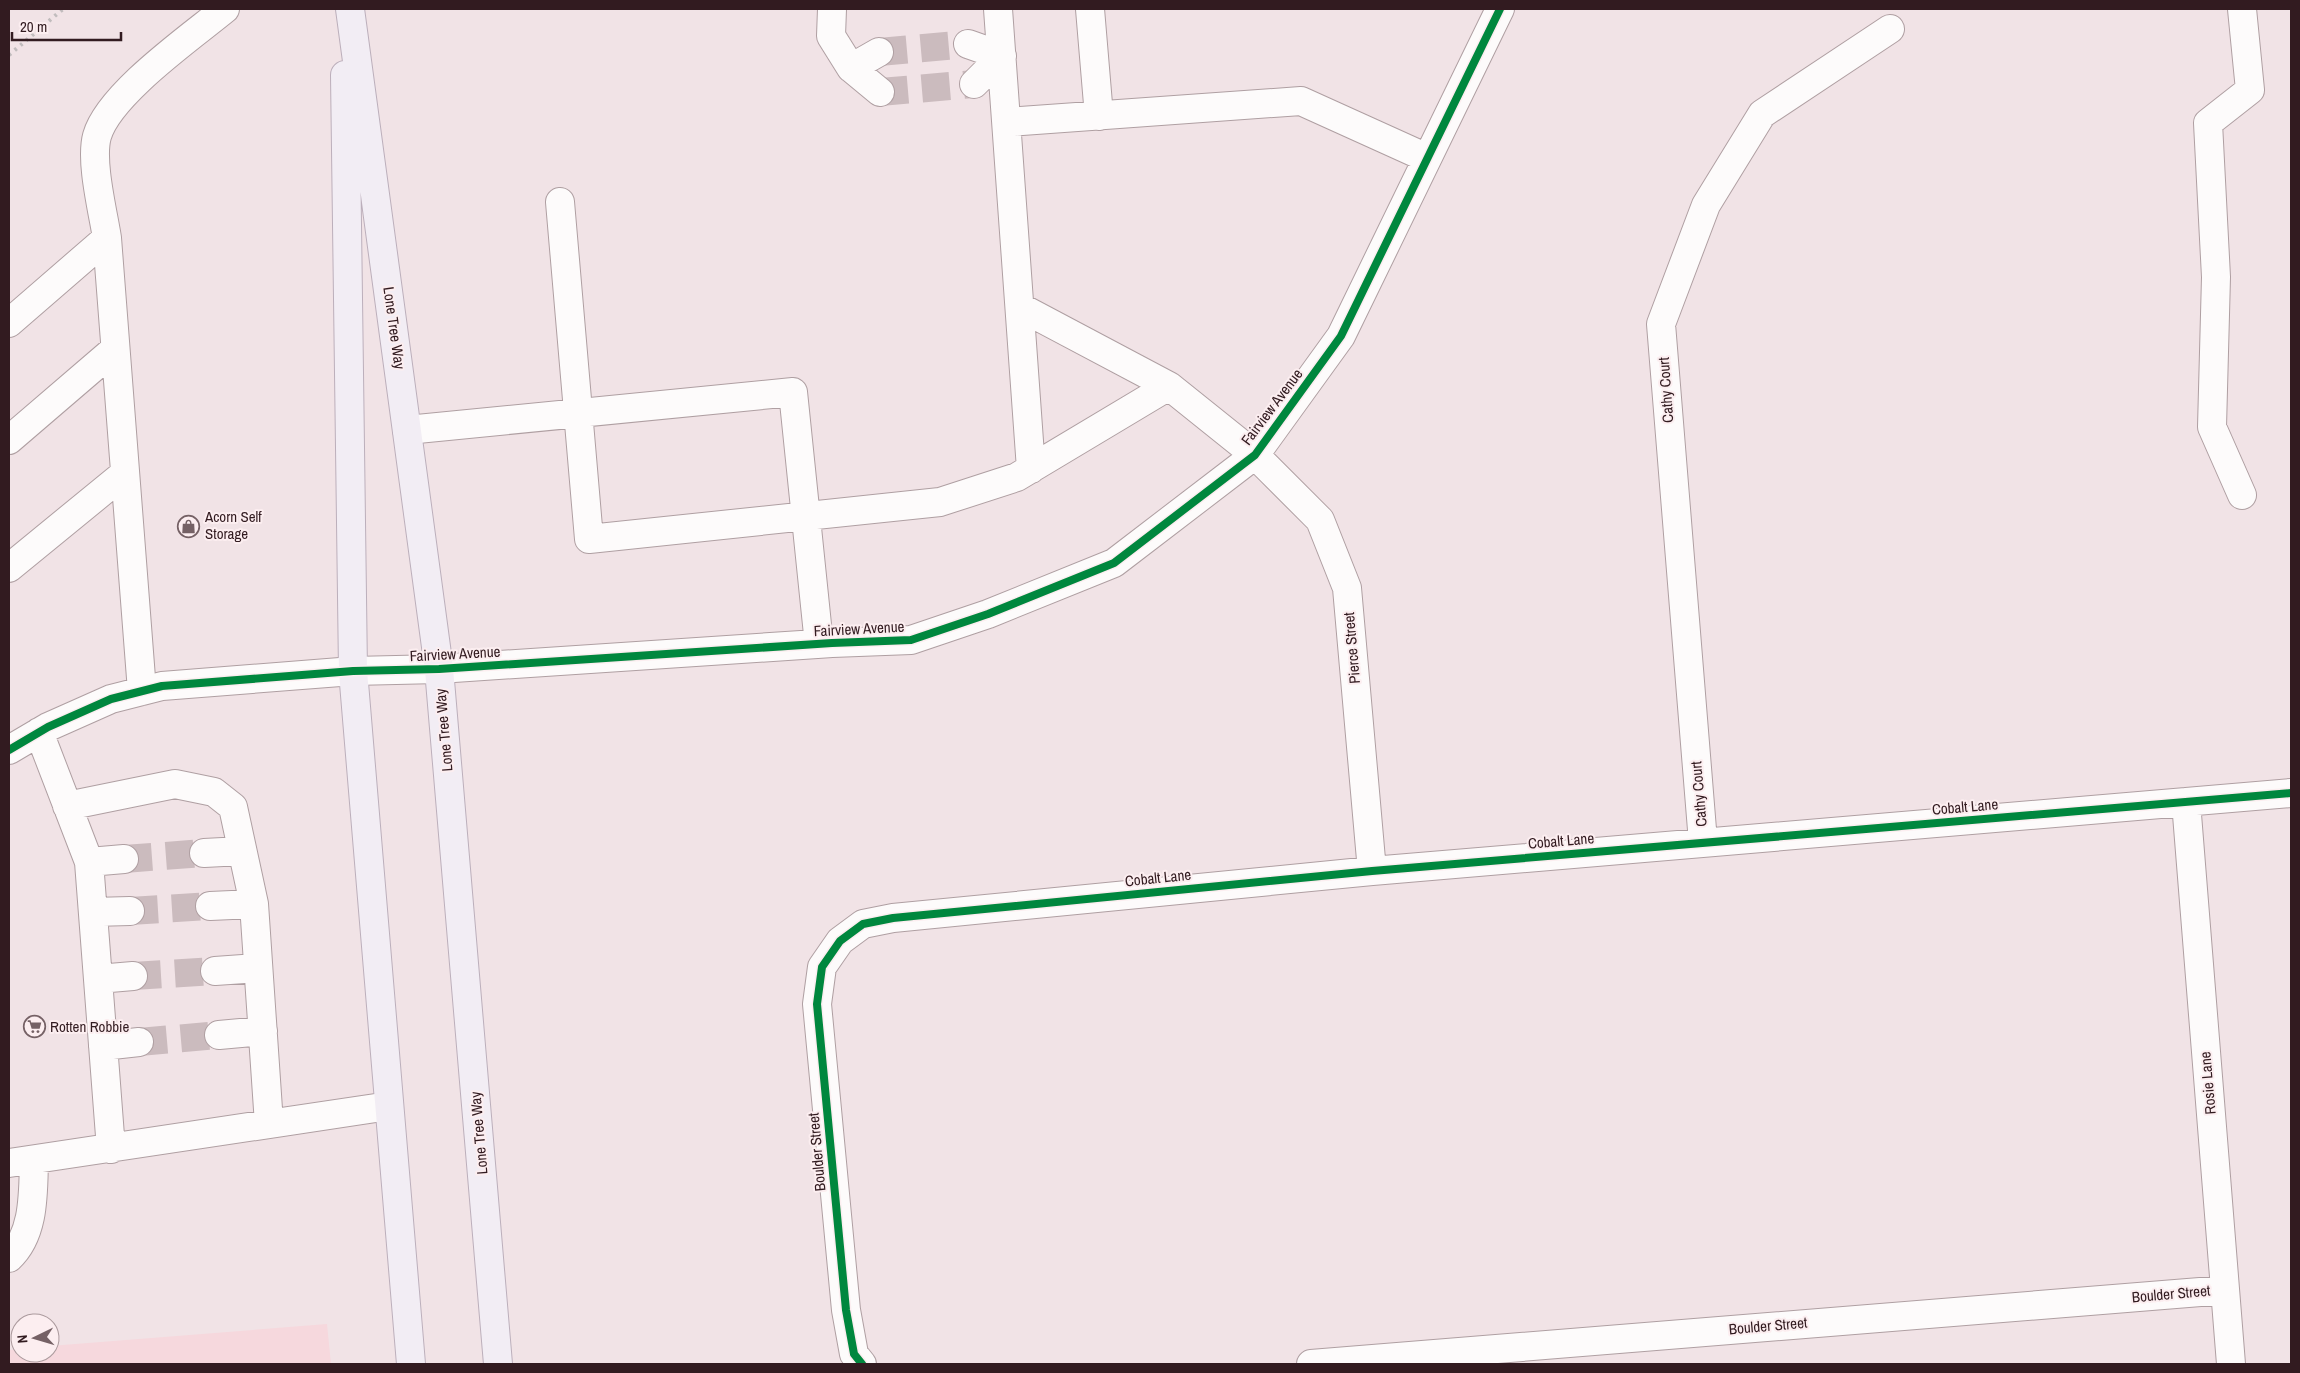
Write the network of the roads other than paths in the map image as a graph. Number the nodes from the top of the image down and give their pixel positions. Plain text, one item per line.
1 (225, 9) edge
2 (344, 9) edge
3 (350, 9) edge
4 (832, 9) edge
5 (998, 9) edge
6 (1090, 9) edge
7 (1500, 9) edge
8 (2242, 9) edge
9 (1890, 29) dead end
10 (968, 44) tunnel mouth
11 (878, 52) tunnel mouth
12 (1002, 56) junction
13 (851, 68) junction
14 (974, 84) tunnel mouth
15 (880, 92) tunnel mouth
16 (1098, 116) junction
17 (1007, 122) junction
18 (1428, 158) junction
19 (560, 202) dead end
20 (107, 238) junction
21 (1020, 307) junction
22 (9, 323) edge
23 (115, 349) junction
24 (1169, 386) junction
25 (578, 413) junction
26 (407, 430) junction
27 (9, 440) edge
28 (1256, 455) junction
29 (1031, 469) junction
30 (125, 473) junction
31 (2242, 495) dead end
32 (806, 517) junction
33 (9, 568) edge
34 (819, 644) junction
35 (439, 670) junction
36 (353, 671) junction
37 (142, 691) junction
38 (39, 732) junction
39 (9, 750) edge
40 (2291, 794) edge
41 (2186, 802) junction
42 (67, 806) junction
43 (1703, 842) junction
44 (242, 851) junction
45 (204, 854) tunnel mouth
46 (124, 859) tunnel mouth
47 (89, 862) junction
48 (1372, 871) junction
49 (254, 904) junction
50 (210, 906) tunnel mouth
51 (130, 911) tunnel mouth
52 (93, 912) junction
53 (840, 941) joint
54 (258, 968) junction
55 (215, 971) tunnel mouth
56 (134, 976) tunnel mouth
57 (98, 978) junction
58 (262, 1031) junction
59 (219, 1035) tunnel mouth
60 (139, 1042) tunnel mouth
61 (103, 1046) junction
62 (389, 1106) junction
63 (269, 1124) junction
64 (111, 1149) junction
65 (22, 1162) edge
66 (9, 1258) edge
67 (2224, 1290) junction
68 (1390, 1361) edge
69 (410, 1364) edge
70 (498, 1364) edge
71 (862, 1364) edge
72 (1311, 1364) edge
73 (2231, 1364) edge

1 - 20 street
2 - 36 main road
3 - 26 main road, Lone Tree Way
4 - 13 street
5 - 12 street
6 - 16 street
7 - 18 street, Fairview Avenue
8 - 31 street
9 - 43 street, Cathy Court
10 - 12 street
11 - 13 street
12 - 14 street
12 - 17 street
13 - 15 street
16 - 17 street
16 - 18 street
17 - 21 street
18 - 28 street, Fairview Avenue
19 - 25 street
20 - 22 street
20 - 23 street
21 - 24 street, Pierce Street
21 - 29 street
23 - 27 street
23 - 30 street
24 - 28 street, Pierce Street
24 - 29 street
25 - 26 street
25 - 32 street
25 - 32 street
26 - 35 main road, Lone Tree Way
28 - 34 street, Fairview Avenue
28 - 48 street, Pierce Street
29 - 32 street
30 - 33 street
30 - 37 street
32 - 34 street
34 - 35 street, Fairview Avenue
35 - 36 street, Fairview Avenue
35 - 70 main road, Lone Tree Way
36 - 37 street, Fairview Avenue
36 - 62 main road
37 - 38 street, Fairview Avenue
38 - 39 street, Fairview Avenue
38 - 42 street
40 - 41 street, Cobalt Lane
41 - 43 street, Cobalt Lane
41 - 67 street, Rosie Lane
42 - 44 street
42 - 47 street
43 - 48 street, Cobalt Lane
44 - 45 street
44 - 49 street
46 - 47 street
47 - 52 street
48 - 53 street, Cobalt Lane
49 - 50 street
49 - 54 street
51 - 52 street
52 - 57 street
53 - 71 street, Boulder Street
54 - 55 street
54 - 58 street
56 - 57 street
57 - 61 street
58 - 59 street
58 - 63 street
60 - 61 street
61 - 64 street
62 - 63 street
62 - 69 main road
63 - 64 street
64 - 65 street
65 - 66 street
67 - 68 street, Boulder Street
67 - 73 street, Rosie Lane
68 - 72 street, Boulder Street

